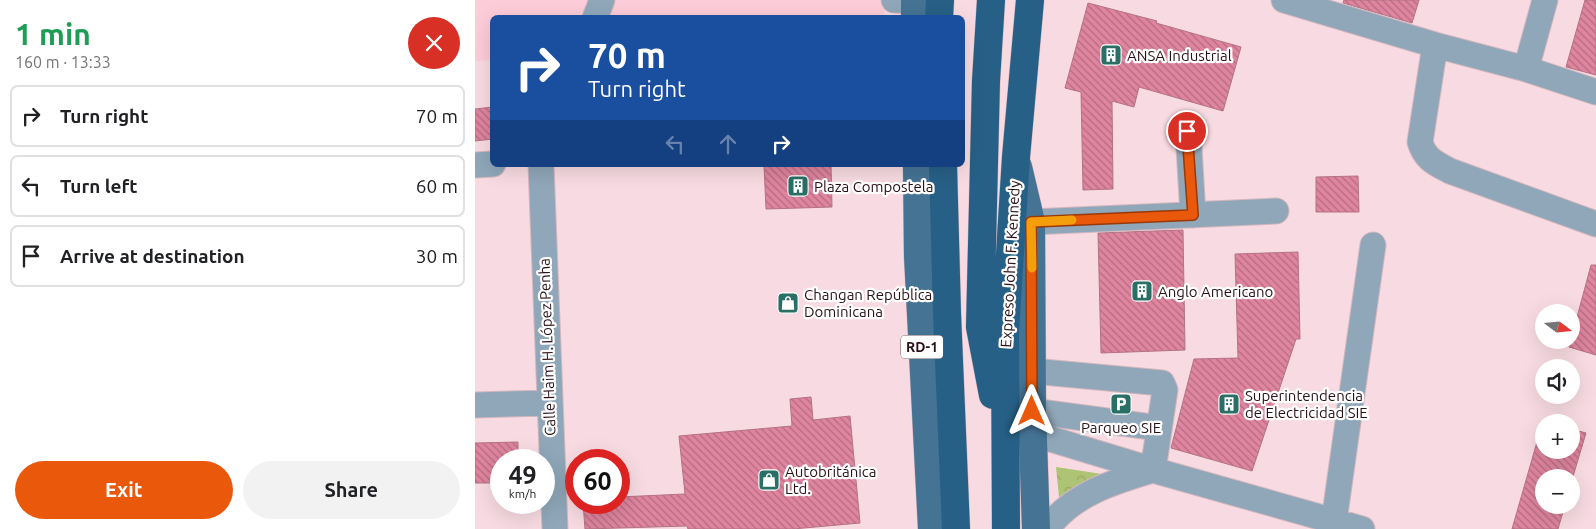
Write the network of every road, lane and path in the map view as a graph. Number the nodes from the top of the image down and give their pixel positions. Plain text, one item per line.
1 (602, 0) edge
2 (991, 0) edge
3 (1031, 0) edge
4 (1285, 0) edge
5 (1545, 0) edge
6 (915, 4) edge
7 (596, 15) edge
8 (934, 15) edge
9 (1435, 45) junction
10 (1527, 70) junction
11 (1596, 92) edge
12 (1187, 131) dead end
13 (1016, 157) junction
14 (490, 164) edge
15 (475, 165) edge
16 (541, 167) edge
17 (917, 167) edge
18 (943, 167) edge
19 (1276, 211) dead end
20 (1193, 215) junction
21 (1031, 222) junction
22 (1596, 224) edge
23 (1373, 244) dead end
24 (1032, 371) junction
25 (549, 403) junction
26 (475, 405) edge
27 (1033, 422) junction
28 (1159, 428) junction
29 (1005, 458) junction
30 (1153, 470) junction
31 (1333, 521) junction
32 (555, 529) edge
33 (932, 529) edge
34 (956, 529) edge
35 (1006, 529) edge
36 (1036, 529) edge
37 (1047, 529) edge
38 (1362, 529) edge

1 - 7 street
2 - 29 highway
3 - 13 highway, Expreso John F. Kennedy
4 - 9 street
5 - 10 street
6 - 8 highway
9 - 10 street
9 - 22 street
10 - 11 street
12 - 20 street
13 - 21 main road
13 - 29 highway, Expreso John F. Kennedy
14 - 15 street
16 - 25 street, Calle Haim H. López Penha
17 - 33 main road, RD-1
18 - 34 highway, RD-1
19 - 20 street
20 - 21 street
21 - 24 main road
23 - 31 street
24 - 27 main road
24 - 28 street
25 - 26 street
25 - 32 street, Calle Haim H. López Penha
27 - 28 street
27 - 30 street
27 - 36 main road
28 - 30 street
29 - 35 highway, Expreso John F. Kennedy
30 - 31 street
30 - 37 street
31 - 38 street

